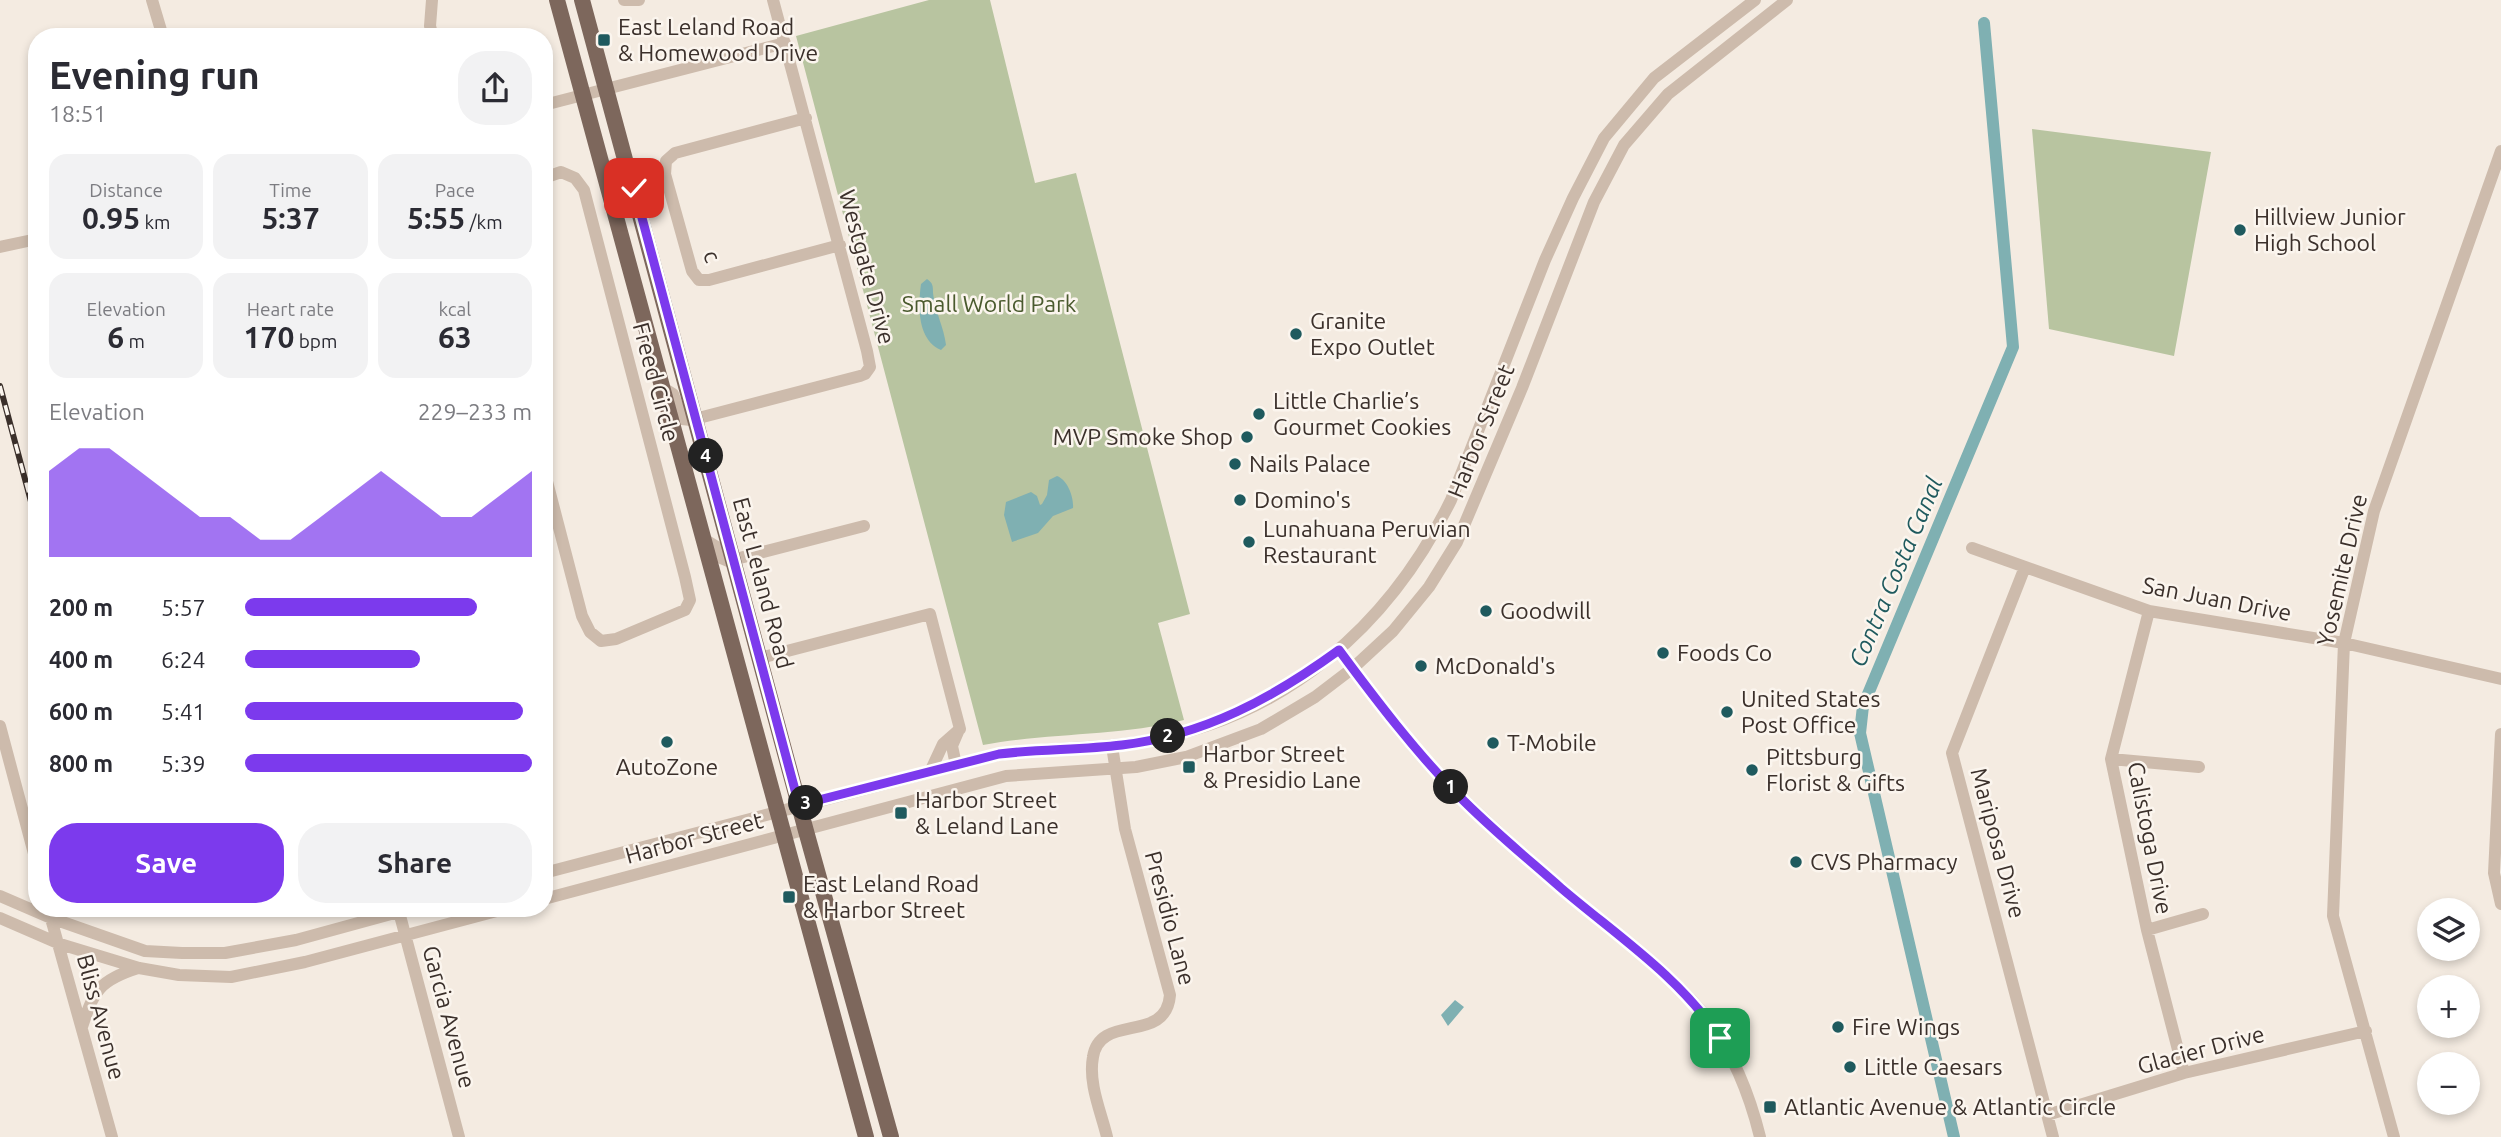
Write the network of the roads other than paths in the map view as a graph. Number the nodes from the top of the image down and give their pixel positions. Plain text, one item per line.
1 (152, 0) edge
2 (432, 0) edge
3 (558, 0) edge
4 (582, 0) edge
5 (624, 0) edge
6 (639, 0) edge
7 (773, 0) edge
8 (1755, 0) edge
9 (1787, 0) edge
10 (160, 28) edge
11 (431, 28) edge
12 (785, 43) junction
13 (606, 90) junction
14 (584, 96) junction
15 (553, 103) edge
16 (806, 118) junction
17 (2501, 151) edge
18 (553, 175) edge
19 (28, 241) edge
20 (840, 245) junction
21 (0, 247) edge
22 (664, 388) junction
23 (696, 419) junction
24 (1451, 500) junction
25 (553, 505) edge
26 (1473, 509) junction
27 (864, 526) dead end
28 (704, 539) junction
29 (1972, 548) dead end
30 (733, 560) junction
31 (2025, 567) junction
32 (2148, 611) junction
33 (2344, 643) junction
34 (1339, 650) junction
35 (760, 658) junction
36 (1353, 668) junction
37 (2501, 680) edge
38 (0, 726) edge
39 (960, 729) junction
40 (2501, 734) edge
41 (1112, 746) junction
42 (2111, 760) junction
43 (956, 765) junction
44 (2199, 767) dead end
45 (1114, 769) junction
46 (930, 772) junction
47 (799, 805) junction
48 (776, 811) junction
49 (28, 831) edge
50 (806, 831) junction
51 (783, 836) junction
52 (553, 871) edge
53 (2497, 873) edge
54 (0, 896) edge
55 (553, 897) edge
56 (2501, 904) edge
57 (28, 906) edge
58 (2203, 914) dead end
59 (51, 917) edge
60 (60, 917) edge
61 (374, 917) edge
62 (400, 917) edge
63 (474, 917) edge
64 (0, 918) edge
65 (2147, 930) junction
66 (405, 935) junction
67 (60, 943) junction
68 (139, 968) junction
69 (82, 1027) junction
70 (2366, 1031) junction
71 (2184, 1073) junction
72 (2048, 1115) junction
73 (112, 1137) edge
74 (459, 1137) edge
75 (866, 1137) edge
76 (891, 1137) edge
77 (1107, 1137) edge
78 (1760, 1137) edge
79 (2053, 1137) edge
80 (2394, 1137) edge

1 - 10 street
2 - 11 street
3 - 14 main road, East Leland Road
4 - 13 main road, East Leland Road
5 - 6 street
7 - 12 street, Westgate Drive
8 - 24 street, Harbor Street
9 - 26 street, Harbor Street
12 - 13 street
12 - 16 street, Westgate Drive
13 - 14 street
13 - 23 main road, East Leland Road
14 - 15 street
14 - 22 main road, East Leland Road
16 - 20 street, Westgate Drive
16 - 20 street, c
17 - 33 street, Yosemite Drive
18 - 25 street, Freed Circle
19 - 21 street
20 - 23 street, Westgate Drive
22 - 23 street
22 - 28 main road, East Leland Road
23 - 30 main road, East Leland Road
24 - 26 street
24 - 34 street, Harbor Street
26 - 36 street, Harbor Street
27 - 30 street
28 - 30 street
28 - 48 main road, East Leland Road
29 - 31 street, San Juan Drive
30 - 35 main road, East Leland Road
31 - 32 street, San Juan Drive
31 - 72 street, Mariposa Drive
32 - 33 street, San Juan Drive
32 - 42 street, Calistoga Drive
33 - 37 street, San Juan Drive
33 - 70 street, Yosemite Drive
34 - 36 street
34 - 41 street, Harbor Street
35 - 39 street
35 - 47 main road, East Leland Road
36 - 45 street, Harbor Street
36 - 78 street
38 - 49 street
39 - 43 street
39 - 46 street
40 - 53 street
41 - 43 street, Harbor Street
41 - 45 street, Presidio Lane
42 - 44 street
42 - 65 street, Calistoga Drive
43 - 46 street, Harbor Street
45 - 50 street, Harbor Street
45 - 77 street, Presidio Lane
46 - 47 street, Harbor Street
47 - 48 street, Harbor Street
47 - 50 main road, East Leland Road
48 - 51 main road, East Leland Road
48 - 52 street, Harbor Street
50 - 51 street, Harbor Street
50 - 76 main road, East Leland Road
51 - 55 street, Harbor Street
51 - 75 main road, East Leland Road
53 - 56 street
54 - 57 street
58 - 65 street
59 - 67 street, Bliss Avenue
60 - 61 street
62 - 66 street, Garcia Avenue
63 - 66 street
64 - 67 street
65 - 71 street, Calistoga Drive
66 - 68 street
66 - 74 street, Garcia Avenue
67 - 68 street
67 - 69 street, Bliss Avenue
68 - 69 street
69 - 73 street, Bliss Avenue
70 - 71 street, Glacier Drive
70 - 80 street, Yosemite Drive
71 - 72 street, Glacier Drive
72 - 79 street, Mariposa Drive

